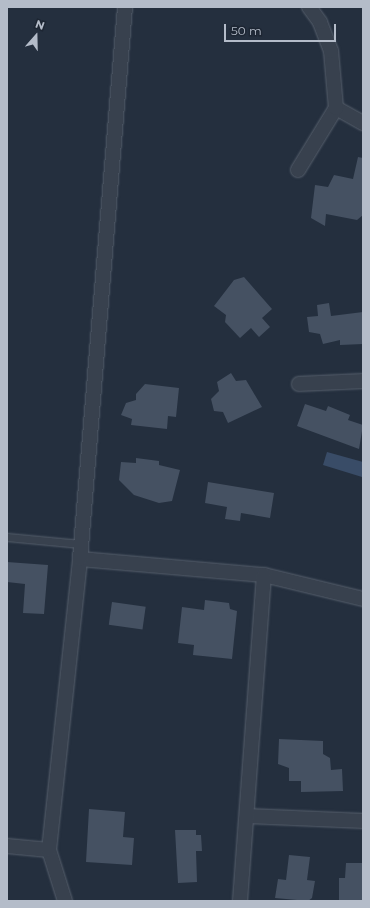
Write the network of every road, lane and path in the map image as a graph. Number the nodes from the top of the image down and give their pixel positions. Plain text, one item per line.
1 (125, 7) edge
2 (309, 7) edge
3 (336, 108) junction
4 (363, 123) edge
5 (298, 170) dead end
6 (363, 381) edge
7 (299, 384) dead end
8 (7, 537) edge
9 (81, 544) junction
10 (80, 559) junction
11 (264, 575) junction
12 (363, 599) edge
13 (248, 816) junction
14 (363, 821) edge
15 (7, 846) edge
16 (49, 850) junction
17 (65, 901) edge
18 (240, 901) edge

1 - 9 street
2 - 3 street
3 - 4 street
3 - 5 street
6 - 7 street
8 - 9 lane
9 - 10 street
10 - 11 street
10 - 16 street
11 - 12 street
11 - 13 street
13 - 14 street
13 - 18 street
15 - 16 street
16 - 17 street

